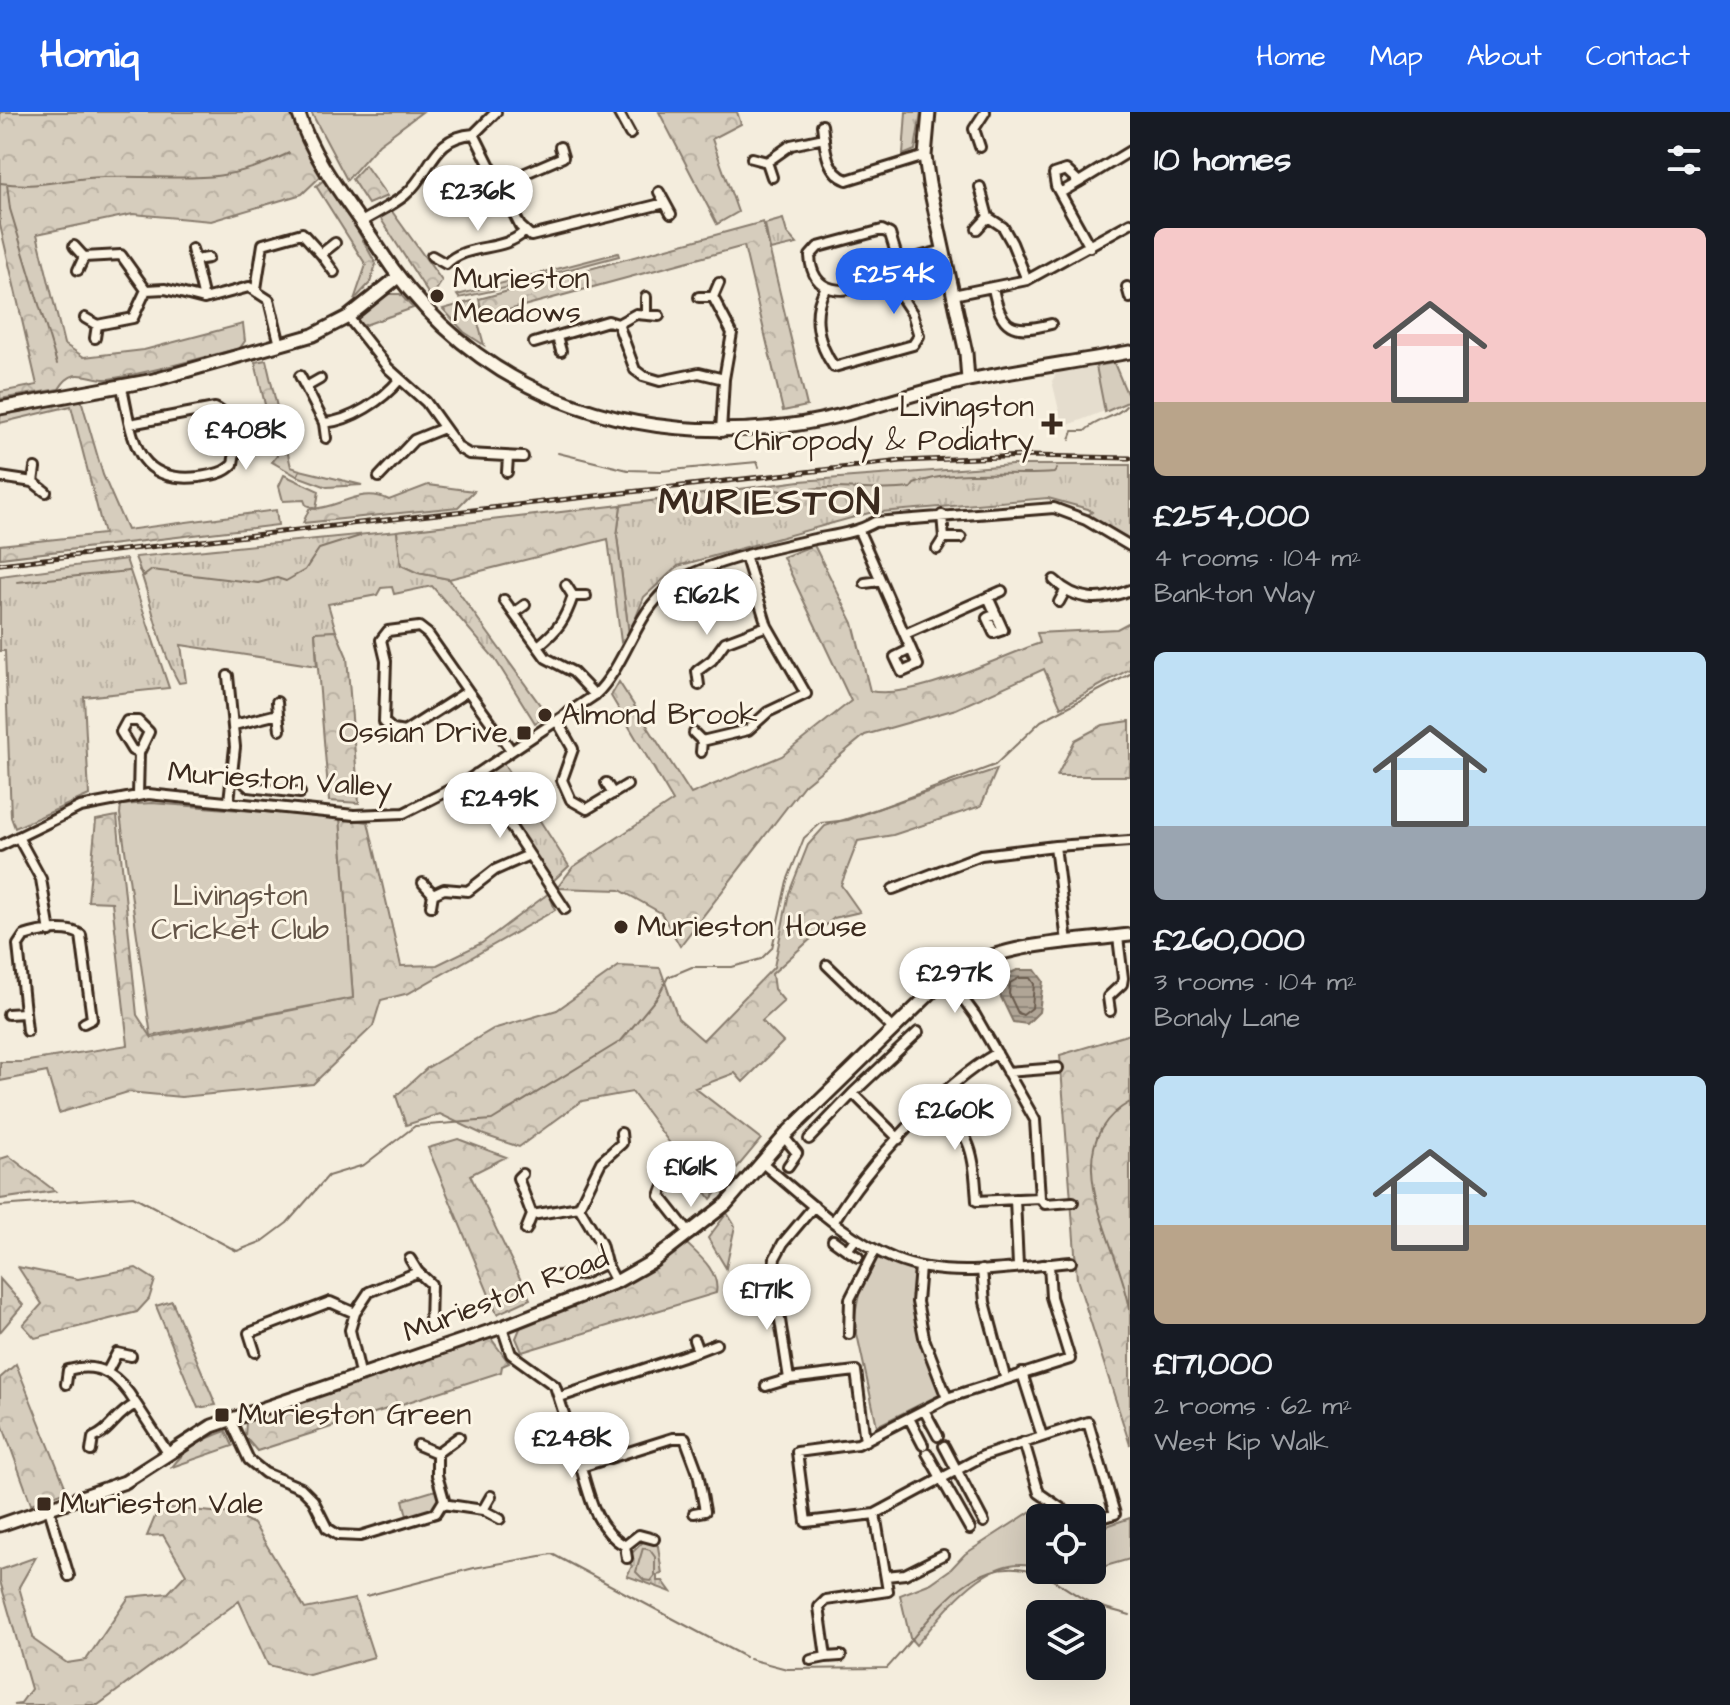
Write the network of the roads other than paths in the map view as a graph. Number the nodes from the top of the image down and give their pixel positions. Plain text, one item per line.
1 (298, 112) edge
2 (496, 112) edge
3 (618, 112) edge
4 (929, 112) edge
5 (985, 112) edge
6 (624, 123) junction
7 (822, 125) dead end
8 (614, 128) dead end
9 (974, 129) junction
10 (963, 131) dead end
11 (474, 134) junction
12 (630, 134) dead end
13 (824, 138) junction
14 (560, 147) dead end
15 (980, 147) dead end
16 (1130, 151) edge
17 (925, 156) junction
18 (752, 158) dead end
19 (767, 162) junction
20 (772, 177) dead end
21 (1079, 182) junction
22 (500, 184) junction
23 (980, 187) dead end
24 (659, 192) dead end
25 (1060, 193) junction
26 (665, 203) junction
27 (671, 214) dead end
28 (988, 217) junction
29 (361, 222) junction
30 (1130, 223) edge
31 (977, 229) dead end
32 (524, 232) junction
33 (335, 243) dead end
34 (74, 246) dead end
35 (1090, 247) junction
36 (192, 249) dead end
37 (944, 250) junction
38 (321, 254) junction
39 (432, 256) dead end
40 (84, 257) junction
41 (208, 258) dead end
42 (195, 260) junction
43 (899, 263) junction
44 (446, 264) junction
45 (78, 270) dead end
46 (334, 272) dead end
47 (395, 274) junction
48 (886, 274) junction
49 (449, 275) dead end
50 (1027, 280) junction
51 (719, 283) dead end
52 (1127, 287) dead end
53 (993, 288) junction
54 (256, 289) junction
55 (825, 289) junction
56 (146, 290) junction
57 (953, 295) junction
58 (646, 297) dead end
59 (699, 297) dead end
60 (713, 297) junction
61 (1130, 298) edge
62 (204, 299) junction
63 (646, 313) junction
64 (659, 316) dead end
65 (348, 317) junction
66 (85, 318) dead end
67 (618, 324) junction
68 (1051, 324) dead end
69 (97, 325) junction
70 (1011, 326) junction
71 (1005, 335) dead end
72 (557, 337) junction
73 (95, 338) dead end
74 (534, 343) dead end
75 (280, 345) junction
76 (561, 351) dead end
77 (1130, 352) edge
78 (300, 376) dead end
79 (320, 379) dead end
80 (400, 379) junction
81 (724, 379) junction
82 (973, 380) junction
83 (122, 386) junction
84 (306, 387) junction
85 (0, 408) edge
86 (324, 423) junction
87 (130, 424) junction
88 (444, 428) junction
89 (721, 432) junction
90 (326, 438) dead end
91 (508, 457) junction
92 (523, 457) dead end
93 (379, 458) dead end
94 (388, 465) junction
95 (35, 468) dead end
96 (507, 472) dead end
97 (0, 477) edge
98 (379, 477) dead end
99 (33, 482) junction
100 (46, 492) dead end
101 (942, 515) junction
102 (859, 531) junction
103 (944, 538) junction
104 (961, 538) dead end
105 (1130, 546) edge
106 (937, 549) dead end
107 (746, 558) junction
108 (1054, 580) dead end
109 (880, 581) junction
110 (865, 583) dead end
111 (566, 585) dead end
112 (1130, 590) edge
113 (1002, 591) dead end
114 (1065, 591) junction
115 (573, 596) junction
116 (586, 596) dead end
117 (988, 597) junction
118 (504, 600) dead end
119 (1059, 602) dead end
120 (525, 605) dead end
121 (514, 613) junction
122 (996, 614) dead end
123 (767, 626) junction
124 (905, 634) junction
125 (538, 646) junction
126 (911, 649) dead end
127 (689, 664) dead end
128 (697, 671) junction
129 (228, 676) dead end
130 (699, 685) dead end
131 (816, 689) dead end
132 (468, 691) junction
133 (806, 694) junction
134 (595, 695) junction
135 (277, 702) dead end
136 (278, 714) junction
137 (557, 721) junction
138 (234, 725) junction
139 (280, 730) dead end
140 (694, 733) dead end
141 (702, 741) junction
142 (511, 750) junction
143 (701, 752) dead end
144 (139, 753) dead end
145 (476, 774) junction
146 (231, 779) junction
147 (606, 783) dead end
148 (627, 785) dead end
149 (300, 793) dead end
150 (613, 794) junction
151 (138, 795) junction
152 (229, 801) junction
153 (18, 837) junction
154 (1130, 841) edge
155 (0, 846) edge
156 (1055, 846) junction
157 (529, 855) junction
158 (423, 883) dead end
159 (900, 890) dead end
160 (433, 894) junction
161 (431, 906) dead end
162 (565, 909) dead end
163 (50, 932) junction
164 (1124, 936) edge
165 (1067, 942) junction
166 (1126, 959) edge
167 (829, 970) dead end
168 (947, 977) junction
169 (1110, 1011) dead end
170 (24, 1013) junction
171 (8, 1014) dead end
172 (84, 1023) dead end
173 (893, 1029) junction
174 (27, 1031) dead end
175 (918, 1032) dead end
176 (997, 1053) junction
177 (1058, 1068) dead end
178 (1007, 1072) junction
179 (853, 1093) junction
180 (937, 1102) junction
181 (621, 1133) dead end
182 (784, 1137) junction
183 (809, 1139) dead end
184 (899, 1139) junction
185 (594, 1153) dead end
186 (601, 1162) junction
187 (761, 1162) junction
188 (788, 1166) dead end
189 (518, 1177) dead end
190 (658, 1193) dead end
191 (1040, 1198) junction
192 (1015, 1199) junction
193 (1073, 1202) dead end
194 (814, 1206) junction
195 (579, 1207) junction
196 (532, 1215) junction
197 (834, 1221) junction
198 (526, 1230) dead end
199 (691, 1235) junction
200 (856, 1238) junction
201 (833, 1240) dead end
202 (847, 1250) junction
203 (875, 1250) junction
204 (858, 1257) dead end
205 (410, 1259) dead end
206 (1071, 1262) dead end
207 (606, 1263) junction
208 (1049, 1264) junction
209 (1018, 1266) junction
210 (920, 1267) junction
211 (982, 1270) junction
212 (418, 1272) junction
213 (551, 1277) dead end
214 (616, 1282) junction
215 (355, 1313) junction
216 (434, 1321) dead end
217 (245, 1324) dead end
218 (502, 1327) junction
219 (249, 1333) junction
220 (849, 1334) dead end
221 (694, 1340) dead end
222 (716, 1344) dead end
223 (698, 1351) junction
224 (255, 1352) dead end
225 (131, 1356) dead end
226 (60, 1363) dead end
227 (68, 1370) junction
228 (107, 1372) junction
229 (360, 1373) junction
230 (1022, 1373) junction
231 (1005, 1377) junction
232 (789, 1379) junction
233 (66, 1384) dead end
234 (766, 1386) dead end
235 (560, 1397) junction
236 (947, 1398) junction
237 (136, 1404) junction
238 (924, 1410) junction
239 (909, 1418) junction
240 (230, 1419) junction
241 (84, 1430) dead end
242 (938, 1436) dead end
243 (1042, 1436) junction
244 (459, 1437) dead end
245 (93, 1438) junction
246 (865, 1441) junction
247 (1024, 1442) junction
248 (418, 1445) dead end
249 (944, 1446) dead end
250 (91, 1451) dead end
251 (168, 1453) junction
252 (437, 1453) junction
253 (581, 1467) junction
254 (957, 1471) junction
255 (942, 1479) junction
256 (491, 1496) dead end
257 (442, 1504) junction
258 (1055, 1504) edge
259 (717, 1508) dead end
260 (49, 1509) junction
261 (483, 1510) junction
262 (705, 1511) junction
263 (694, 1513) dead end
264 (875, 1514) junction
265 (1106, 1517) edge
266 (500, 1519) dead end
267 (1, 1522) edge
268 (984, 1522) dead end
269 (970, 1529) dead end
270 (654, 1539) dead end
271 (625, 1546) junction
272 (943, 1555) dead end
273 (627, 1558) dead end
274 (69, 1576) dead end
275 (886, 1576) junction
276 (841, 1656) dead end
277 (826, 1657) junction
278 (811, 1660) dead end

1 - 29 street
2 - 11 street
3 - 6 street
4 - 17 street
5 - 9 street
6 - 8 street
6 - 12 street
7 - 13 street
9 - 10 street
9 - 15 street
11 - 22 street
11 - 29 street
13 - 17 street
13 - 19 street
14 - 22 street
16 - 21 street
17 - 37 street
18 - 19 street
19 - 20 street
21 - 25 street
21 - 25 street
22 - 32 street
23 - 28 street
24 - 26 street
25 - 35 street
26 - 27 street
26 - 32 street
28 - 31 street
28 - 50 street
29 - 47 street
30 - 35 street
32 - 44 street
33 - 38 street
34 - 40 street
35 - 50 street
36 - 42 street
37 - 43 street
37 - 57 street
38 - 46 street
38 - 54 street
39 - 44 street
40 - 45 street
40 - 56 street
41 - 42 street
42 - 62 street
43 - 48 street
43 - 55 street
44 - 49 street
47 - 65 street
47 - 89 street
48 - 55 street
48 - 55 street
50 - 53 street
51 - 60 street
52 - 61 street
53 - 57 street
53 - 70 street
54 - 62 street
54 - 75 street
56 - 62 street
56 - 69 street
57 - 82 street
58 - 63 street
59 - 60 street
60 - 81 street
63 - 64 street
63 - 67 street
65 - 75 street
65 - 80 street
66 - 69 street
67 - 72 street
67 - 81 street
68 - 70 street
69 - 73 street
70 - 71 street
72 - 74 street
72 - 76 street
75 - 83 street
77 - 82 street
78 - 84 street
79 - 84 street
80 - 86 street
80 - 88 street
81 - 89 street
82 - 89 street
83 - 85 street
83 - 87 street
84 - 86 street
86 - 90 street
87 - 87 street
88 - 91 street
88 - 94 street
91 - 92 street
91 - 96 street
93 - 94 street
94 - 98 street
95 - 99 street
97 - 99 street
99 - 100 street
101 - 102 street, Murieston Valley
101 - 103 street
101 - 105 street, Murieston Valley
102 - 107 street, Murieston Valley
102 - 109 street
103 - 104 street
103 - 106 street
107 - 123 street
107 - 134 street, Murieston Valley
108 - 114 street
109 - 110 street
109 - 124 street
111 - 115 street
112 - 114 street
113 - 117 street
114 - 119 street
115 - 116 street
115 - 125 street
117 - 122 street
117 - 124 street
118 - 121 street
120 - 121 street
121 - 125 street
123 - 128 street
123 - 133 street
124 - 126 street
125 - 134 street
127 - 128 street
128 - 130 street
129 - 138 street
131 - 133 street
132 - 132 street
132 - 142 street
133 - 141 street
134 - 137 street, Murieston Valley
135 - 136 street
136 - 138 street
136 - 139 street
137 - 142 street, Murieston Valley
137 - 150 street
138 - 146 street
140 - 141 street
141 - 143 street
142 - 145 street, Murieston Valley
144 - 151 street
145 - 152 street, Murieston Valley
145 - 157 street
146 - 149 street
146 - 152 street
147 - 150 street
148 - 150 street
151 - 152 street, Murieston Valley
151 - 153 street, Murieston Valley
153 - 155 street, Murieston Valley
153 - 163 street
154 - 156 street
156 - 159 street
156 - 165 street
157 - 160 street
157 - 162 street
158 - 160 street
160 - 161 street
163 - 170 street
163 - 172 street
164 - 165 street, Murieston Road
164 - 166 street
165 - 168 street, Murieston Road
166 - 169 street
167 - 173 street
168 - 173 street, Murieston Road
168 - 176 street
170 - 171 street
170 - 174 street
173 - 182 street, Murieston Road
175 - 179 street
176 - 178 street
176 - 180 street
177 - 178 street
178 - 191 street
179 - 183 street
179 - 184 street
180 - 184 street
180 - 192 street
181 - 186 street
182 - 187 street, Murieston Road
182 - 188 street
184 - 197 street
185 - 186 street
186 - 195 street
187 - 194 street
187 - 199 street, Murieston Road
189 - 196 street
190 - 199 street
191 - 192 street
191 - 193 street
192 - 209 street
194 - 197 street
194 - 232 street
195 - 196 street
195 - 207 street
196 - 198 street
197 - 200 street
199 - 214 street, Murieston Road
200 - 202 street
200 - 203 street
201 - 202 street
202 - 204 street
203 - 210 street
203 - 220 street
205 - 212 street
206 - 208 street
207 - 213 street
207 - 214 street
208 - 209 street
208 - 230 street
209 - 211 street
210 - 211 street
210 - 236 street
211 - 231 street
212 - 215 street
212 - 216 street
214 - 218 street, Murieston Road
215 - 219 street
215 - 229 street
217 - 219 street
218 - 229 street, Murieston Road
218 - 235 street
219 - 224 street
221 - 223 street
222 - 223 street
223 - 235 street
225 - 228 street
226 - 227 street
227 - 228 street
227 - 233 street
228 - 237 street
229 - 240 street, Murieston Road
230 - 231 street
230 - 243 street
231 - 236 street
232 - 234 street
232 - 246 street
235 - 253 street
236 - 238 street
237 - 245 street
237 - 251 street
238 - 239 street
238 - 242 street
239 - 246 street
239 - 255 street
240 - 251 street, Murieston Road
240 - 257 street
241 - 245 street
243 - 247 street
243 - 265 street
244 - 252 street
245 - 250 street
246 - 264 street
247 - 254 street
247 - 258 street
248 - 252 street
249 - 254 street
251 - 260 street, Murieston Road
252 - 257 street
253 - 262 street
253 - 271 street
254 - 255 street
254 - 268 street
255 - 264 street
255 - 269 street
256 - 261 street
257 - 261 street
259 - 262 street
260 - 267 street, Murieston Road
260 - 274 street
261 - 266 street
262 - 263 street
264 - 275 street
270 - 271 street
271 - 273 street
272 - 275 street
275 - 277 street
276 - 277 street
277 - 278 street

